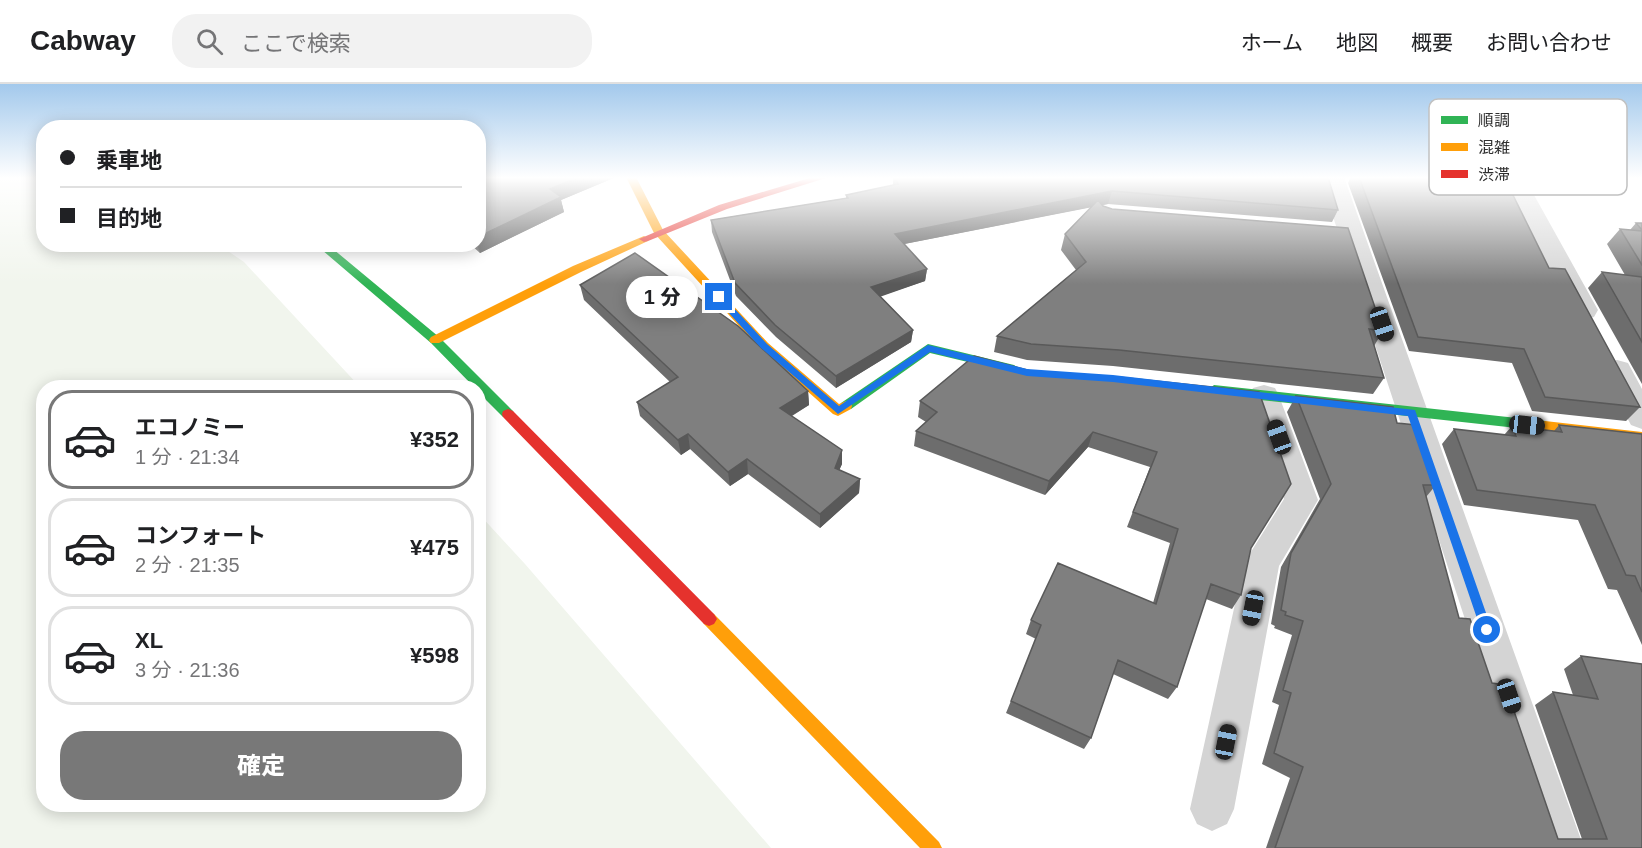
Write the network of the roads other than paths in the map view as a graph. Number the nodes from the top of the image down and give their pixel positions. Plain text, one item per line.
1 (649, 213) edge
2 (706, 213) edge
3 (1337, 213) edge
4 (1531, 213) edge
5 (658, 231) junction
6 (330, 252) edge
7 (435, 340) junction
8 (1027, 373) edge
9 (474, 380) edge
10 (1194, 388) edge
11 (486, 392) edge
12 (1264, 396) junction
13 (1412, 413) junction
14 (1642, 417) edge
15 (1642, 438) edge
16 (1212, 809) dead end
17 (933, 848) edge
18 (1562, 848) edge

1 - 5 street
2 - 5 street
3 - 13 street
4 - 14 street
5 - 7 street
5 - 8 street
6 - 7 street
7 - 9 street
10 - 12 street
11 - 17 street
12 - 13 street
12 - 16 street
13 - 15 street
13 - 18 street

